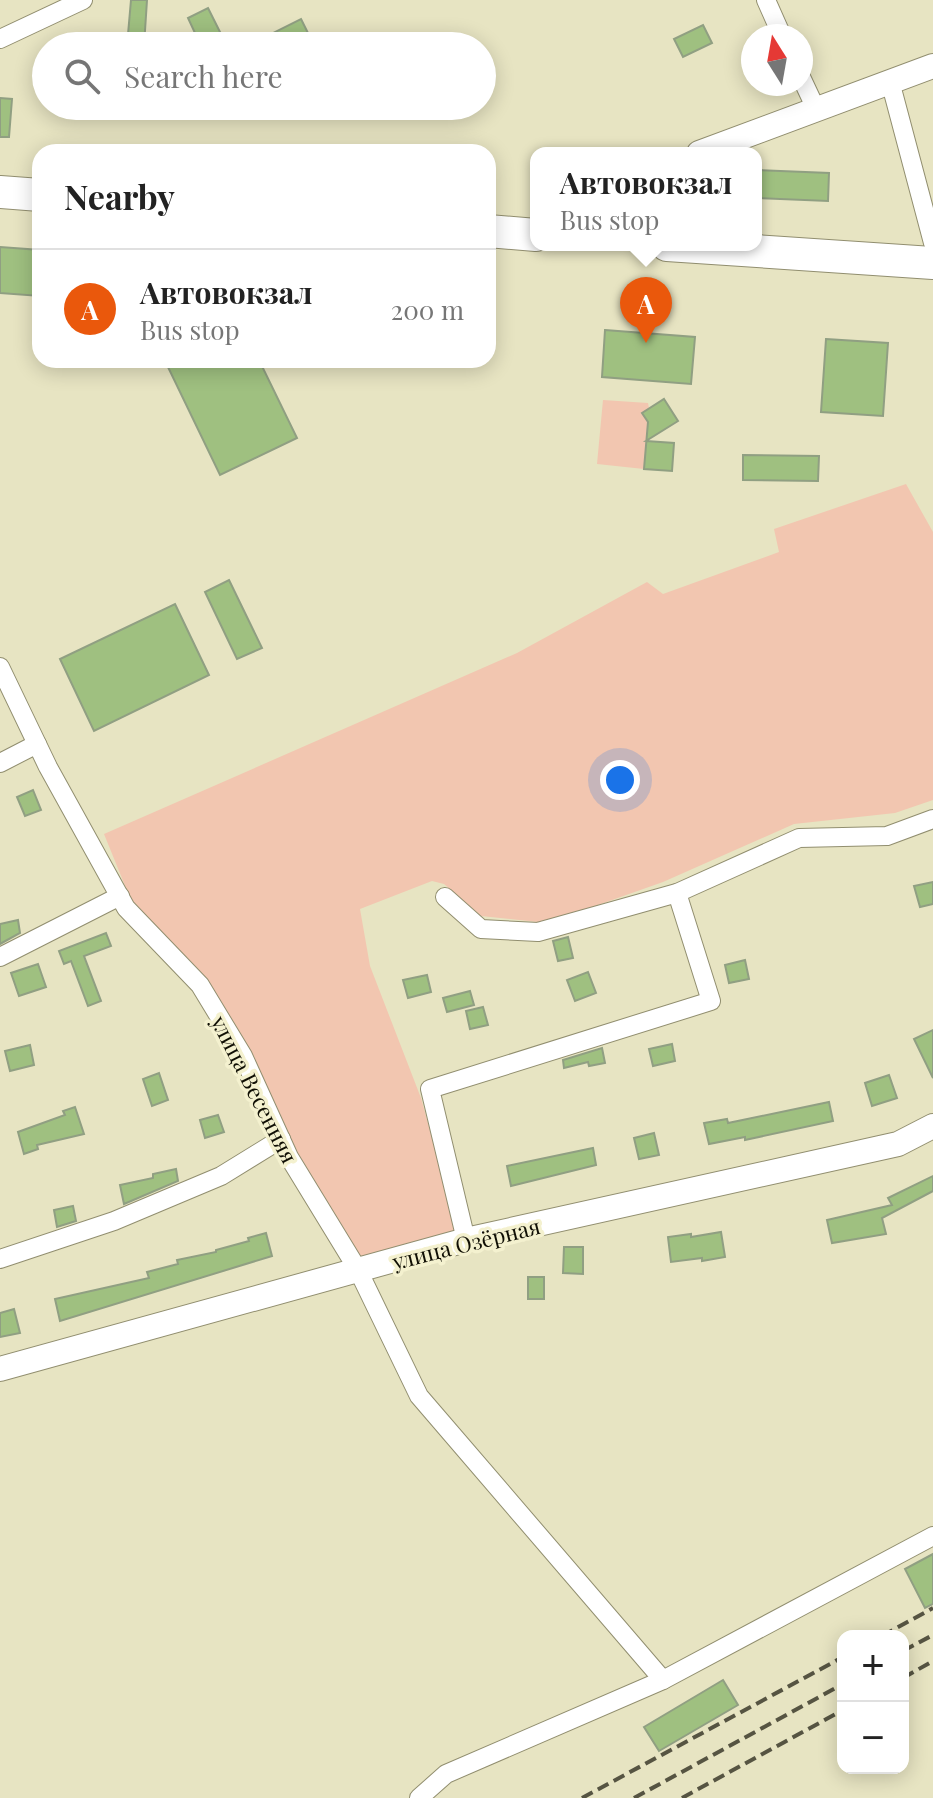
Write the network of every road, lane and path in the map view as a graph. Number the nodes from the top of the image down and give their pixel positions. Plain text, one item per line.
1 (83, 0) edge
2 (766, 0) edge
3 (777, 24) edge
4 (0, 39) edge
5 (933, 66) edge
6 (890, 81) junction
7 (810, 96) edge
8 (816, 109) junction
9 (715, 147) edge
10 (0, 192) edge
11 (32, 194) edge
12 (496, 232) edge
13 (530, 234) edge
14 (933, 243) edge
15 (756, 251) edge
16 (933, 263) edge
17 (0, 667) edge
18 (37, 744) junction
19 (0, 763) edge
20 (933, 819) edge
21 (677, 893) junction
22 (120, 896) junction
23 (445, 897) dead end
24 (0, 957) edge
25 (933, 1126) edge
26 (281, 1139) junction
27 (466, 1240) junction
28 (0, 1259) edge
29 (358, 1270) junction
30 (0, 1369) edge
31 (933, 1536) edge
32 (663, 1680) junction
33 (419, 1798) edge

1 - 4 street
2 - 3 street
5 - 6 street
6 - 8 street
6 - 14 street
7 - 8 street
8 - 9 street
10 - 11 highway
12 - 13 highway
15 - 16 highway
17 - 18 street, улица Весенняя
18 - 19 street
18 - 22 street, улица Весенняя
20 - 21 street
21 - 23 street
21 - 27 street
22 - 24 street
22 - 26 street, улица Весенняя
25 - 27 street, улица Озёрная
26 - 28 street
26 - 29 street, улица Весенняя
27 - 29 street, улица Озёрная
29 - 30 street, улица Озёрная
29 - 32 street, улица Весенняя
31 - 32 street
32 - 33 street

